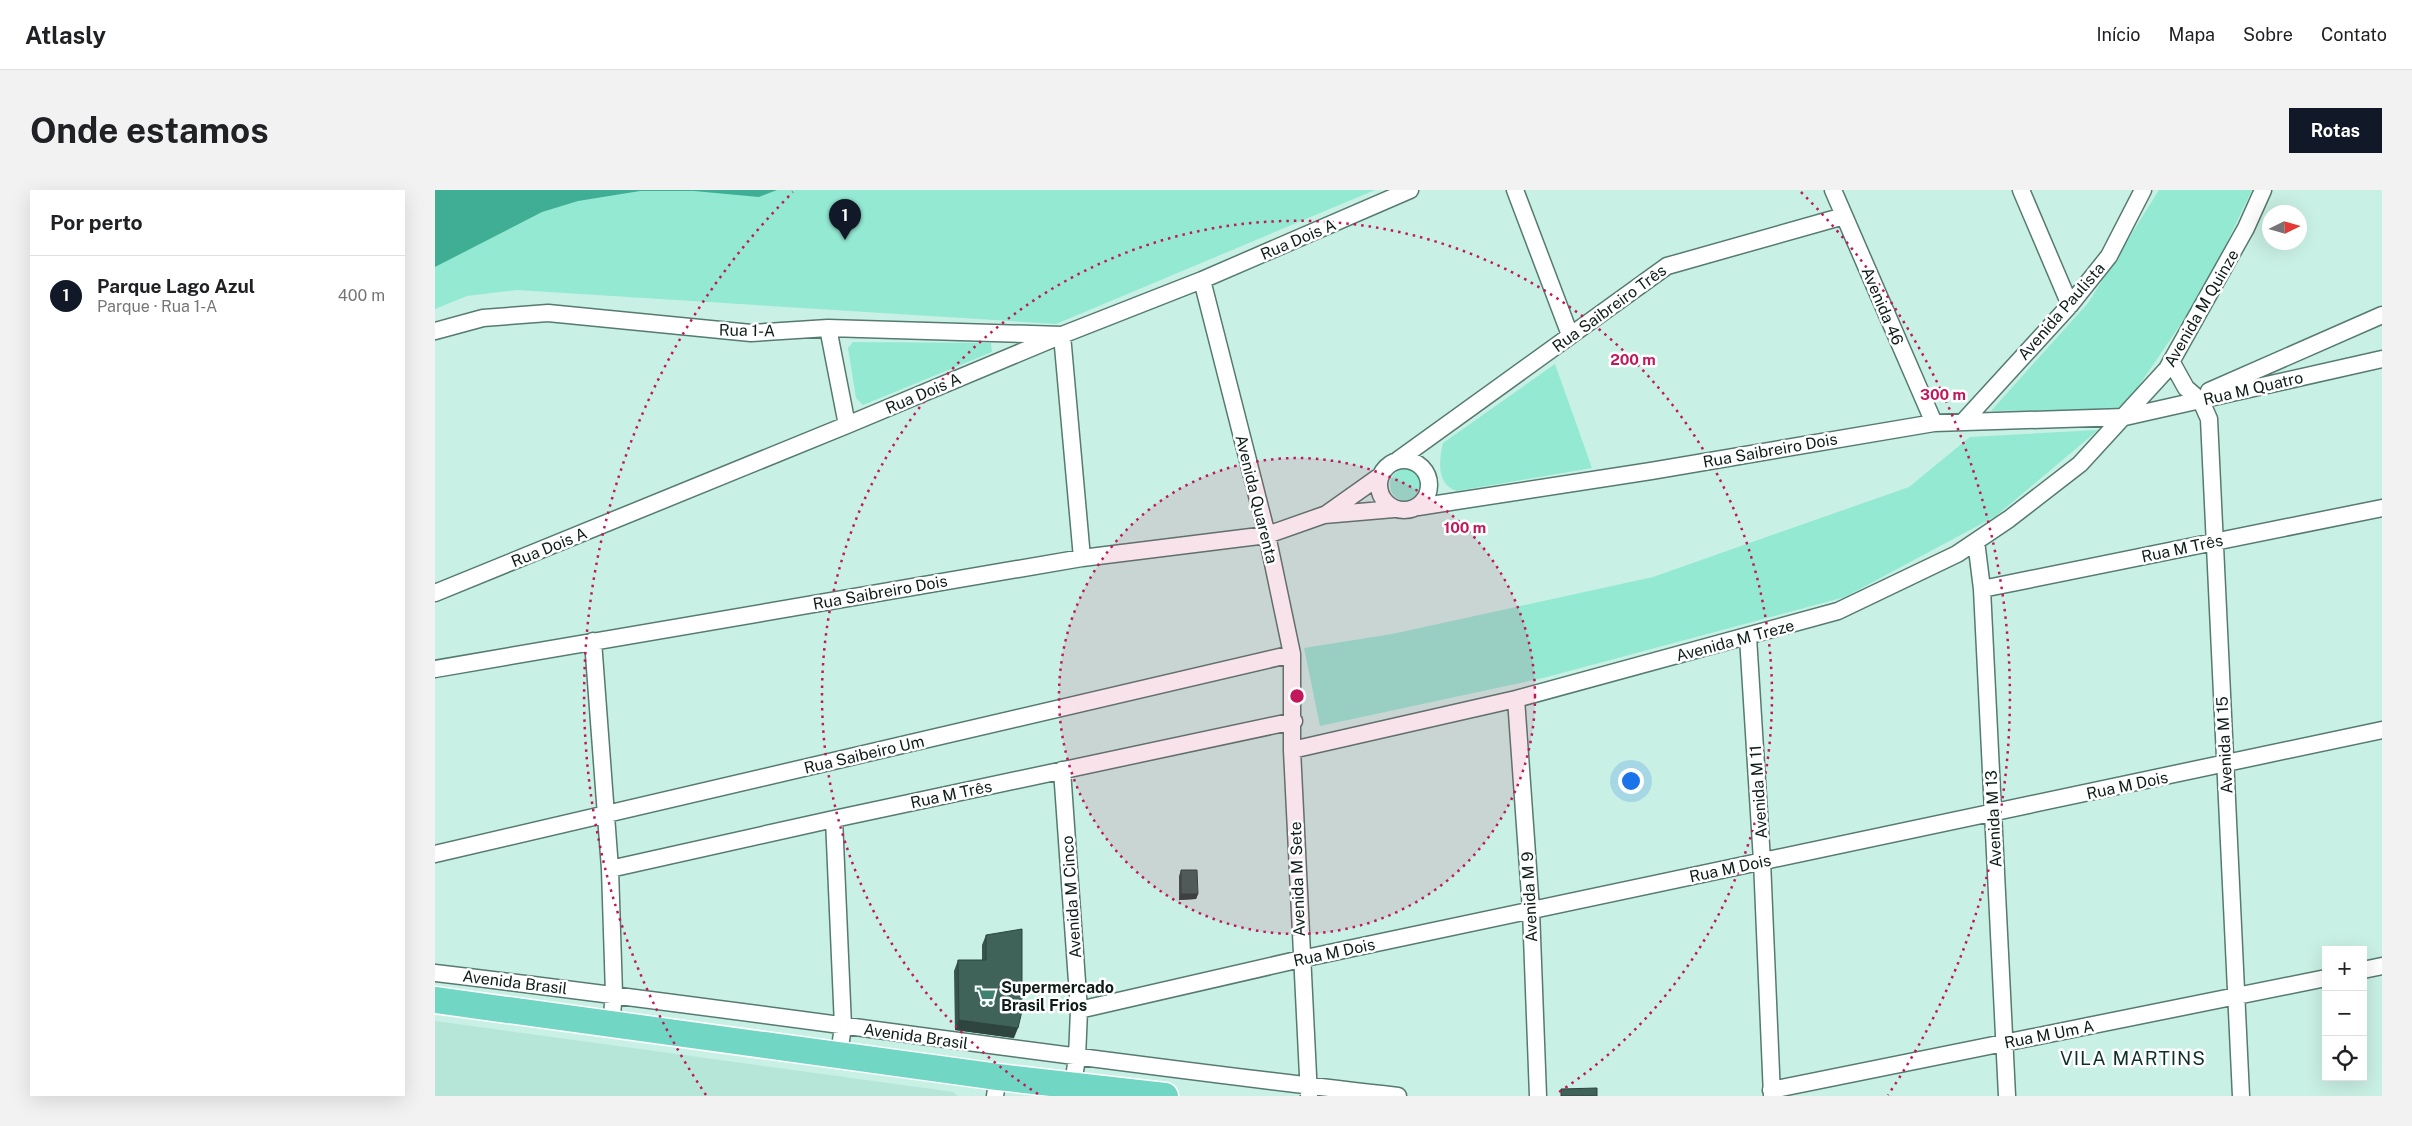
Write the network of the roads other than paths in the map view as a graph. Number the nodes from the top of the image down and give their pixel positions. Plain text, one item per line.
1 (1410, 190) edge
2 (1515, 190) edge
3 (1833, 190) edge
4 (2021, 190) edge
5 (2143, 190) edge
6 (2263, 190) edge
7 (1844, 216) junction
8 (1202, 280) junction
9 (2070, 305) junction
10 (2382, 314) edge
11 (828, 328) junction
12 (435, 331) edge
13 (1061, 335) junction
14 (1570, 335) junction
15 (2382, 359) edge
16 (2171, 361) junction
17 (2200, 398) junction
18 (2125, 417) junction
19 (1964, 421) junction
20 (1934, 423) junction
21 (847, 425) junction
22 (1427, 440) junction
23 (1398, 460) junction
24 (1416, 463) junction
25 (1381, 476) junction
26 (1418, 507) junction
27 (2382, 508) edge
28 (1394, 509) junction
29 (1324, 515) junction
30 (1267, 535) junction
31 (2215, 541) junction
32 (1975, 542) junction
33 (1082, 558) junction
34 (1982, 589) junction
35 (435, 593) edge
36 (1748, 637) junction
37 (593, 640) junction
38 (1293, 654) junction
39 (435, 669) edge
40 (1516, 699) junction
41 (1293, 721) junction
42 (2382, 730) edge
43 (1292, 750) junction
44 (2225, 764) junction
45 (1061, 770) junction
46 (1992, 813) junction
47 (606, 814) junction
48 (834, 819) junction
49 (435, 854) edge
50 (1762, 861) junction
51 (610, 869) junction
52 (1531, 910) junction
53 (1301, 959) junction
54 (2382, 966) edge
55 (2367, 969) edge
56 (435, 972) edge
57 (2322, 979) edge
58 (615, 994) junction
59 (2236, 996) junction
60 (435, 1000) edge
61 (1079, 1010) junction
62 (611, 1024) junction
63 (843, 1026) junction
64 (2004, 1043) junction
65 (839, 1055) junction
66 (1077, 1058) junction
67 (1073, 1084) junction
68 (996, 1086) edge
69 (1309, 1091) edge
70 (1772, 1093) edge
71 (1165, 1096) edge
72 (1398, 1096) edge
73 (1539, 1096) edge
74 (2007, 1096) edge
75 (2241, 1096) edge

1 - 8 street, Rua Dois A
2 - 14 street
3 - 7 street, Avenida 46
4 - 9 street
5 - 9 street, Avenida Paulista
6 - 16 street, Avenida M Quinze
7 - 14 street, Rua Saibreiro Três
7 - 20 street, Avenida 46
8 - 13 street, Rua Dois A
8 - 30 street, Avenida Quarenta
9 - 19 street, Avenida Paulista
10 - 17 street
11 - 12 street, Rua 1-A
11 - 13 street, Rua 1-A
11 - 21 street
13 - 21 street, Rua Dois A
13 - 33 street
14 - 22 street, Rua Saibreiro Três
15 - 17 street, Rua M Quatro
16 - 17 street
16 - 18 street, Avenida M Quinze
17 - 18 street, Rua M Quatro
17 - 31 street, Avenida M 15
18 - 19 street, Rua Saibreiro Dois
18 - 32 street, Avenida M Treze
19 - 20 street, Rua Saibreiro Dois
20 - 26 street, Rua Saibreiro Dois
21 - 35 street, Rua Dois A
22 - 23 street, Rua Saibreiro Três
22 - 24 street, Rua Saibreiro Três
23 - 24 street
23 - 25 street
24 - 26 street
25 - 28 street
25 - 29 street, Rua Saibreiro Dois
26 - 28 street
27 - 31 street, Rua M Três
28 - 29 street, Rua Saibreiro Dois
29 - 30 street, Rua Saibreiro Dois
30 - 33 street, Rua Saibreiro Dois
30 - 38 street, Avenida Quarenta
31 - 34 street, Rua M Três
31 - 44 street, Avenida M 15
32 - 34 street, Avenida M 13
32 - 36 street, Avenida M Treze
33 - 37 street, Rua Saibreiro Dois
34 - 46 street, Avenida M 13
36 - 40 street, Avenida M Treze
36 - 50 street, Avenida M 11
37 - 39 street, Rua Saibreiro Dois
37 - 47 street
38 - 41 street, Avenida Quarenta
38 - 47 street, Rua Saibeiro Um
40 - 43 street, Avenida M Treze
40 - 52 street, Avenida M 9
41 - 43 street, Avenida M Sete
41 - 45 street, Rua M Três
42 - 44 street, Rua M Dois
43 - 53 street, Avenida M Sete
44 - 46 street, Rua M Dois
44 - 59 street, Avenida M 15
45 - 48 street, Rua M Três
45 - 61 street, Avenida M Cinco
46 - 50 street, Rua M Dois
46 - 64 street, Avenida M 13
47 - 49 street, Rua Saibeiro Um
47 - 51 street
48 - 51 street, Rua M Três
48 - 63 street
50 - 52 street, Rua M Dois
50 - 70 street, Avenida M 11
51 - 58 street
52 - 53 street, Rua M Dois
52 - 73 street, Avenida M 9
53 - 61 street, Rua M Dois
53 - 69 street, Avenida M Sete
54 - 55 street
56 - 58 street, Avenida Brasil
57 - 59 street, Rua M Um A
58 - 62 street
58 - 63 street, Avenida Brasil
59 - 64 street, Rua M Um A
59 - 75 street, Avenida M 15
60 - 62 main road, Avenida Brasil
61 - 66 street, Avenida M Cinco
62 - 65 main road, Avenida Brasil
63 - 65 street
63 - 66 street, Avenida Brasil
64 - 70 street, Rua M Um A
64 - 74 street, Avenida M 13
65 - 68 main road, Avenida Brasil
66 - 67 street, Avenida M Cinco
66 - 69 street, Avenida Brasil
67 - 68 main road, Avenida Brasil
67 - 71 main road, Avenida Brasil
69 - 72 street, Avenida Brasil

